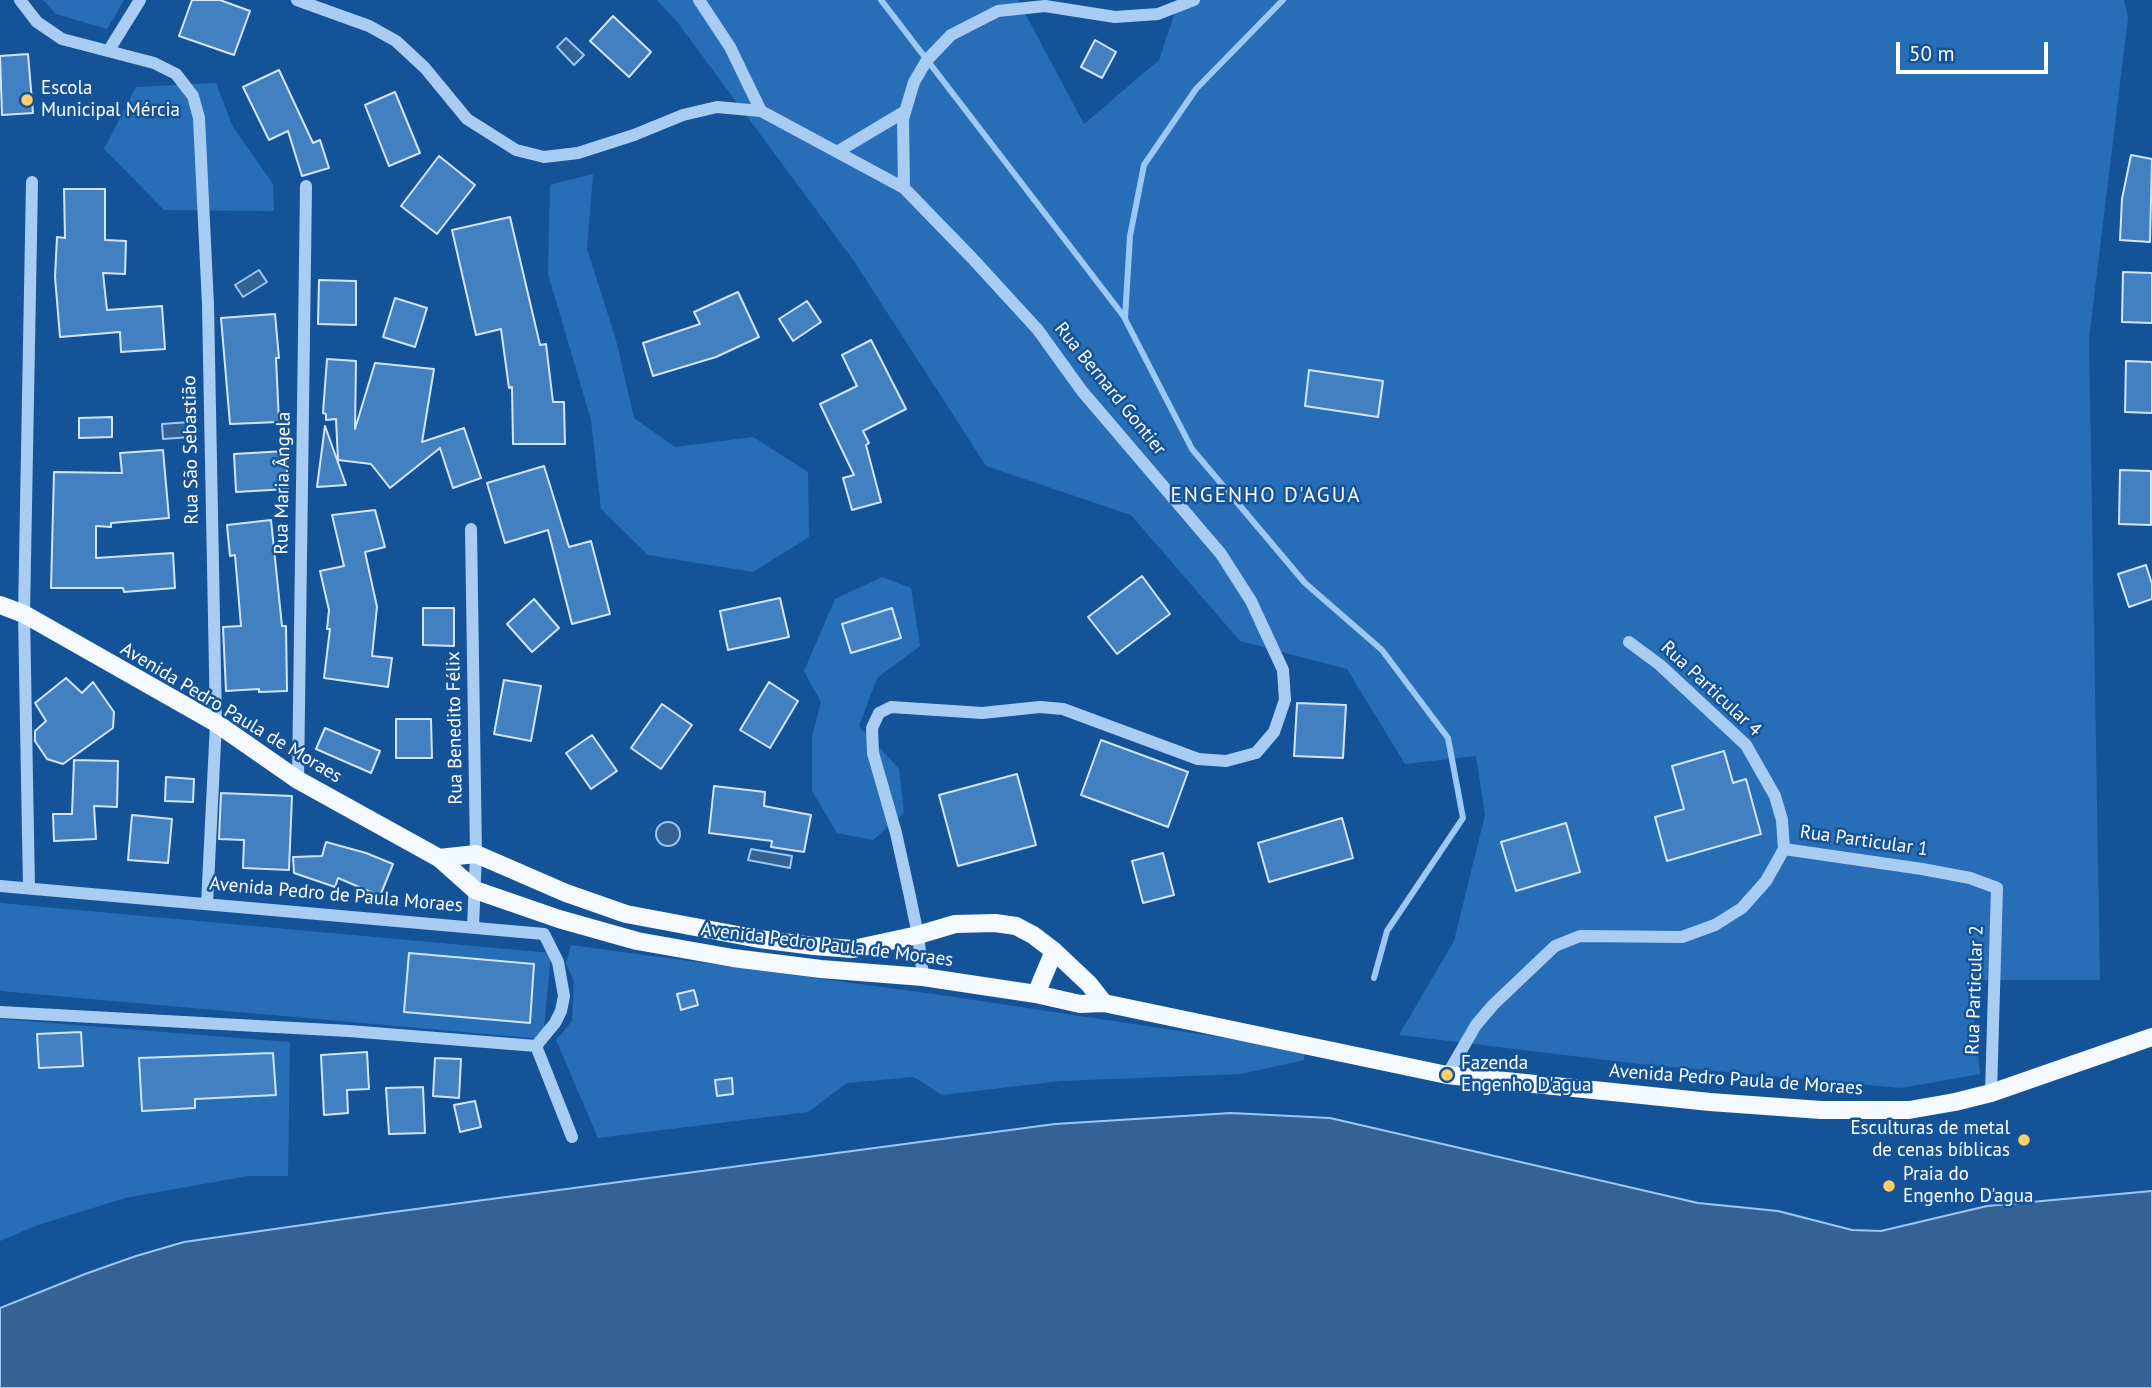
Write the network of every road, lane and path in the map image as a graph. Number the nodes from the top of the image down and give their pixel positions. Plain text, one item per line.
1 (20, 0) edge
2 (140, 0) edge
3 (297, 0) edge
4 (699, 0) edge
5 (1194, 0) edge
6 (109, 50) junction
7 (761, 111) junction
8 (904, 112) junction
9 (837, 152) junction
10 (32, 181) dead end
11 (306, 186) dead end
12 (904, 188) junction
13 (471, 529) dead end
14 (0, 605) edge
15 (24, 614) junction
16 (1629, 642) dead end
17 (216, 723) junction
18 (298, 780) junction
19 (1784, 849) junction
20 (476, 854) junction
21 (439, 858) junction
22 (0, 886) edge
23 (29, 888) junction
24 (1997, 888) joint
25 (475, 890) junction
26 (206, 904) junction
27 (559, 919) junction
28 (473, 927) junction
29 (544, 934) junction
30 (918, 935) junction
31 (1054, 951) junction
32 (923, 977) junction
33 (1036, 994) junction
34 (1104, 1003) junction
35 (0, 1012) edge
36 (2152, 1037) edge
37 (536, 1046) junction
38 (1447, 1076) junction
39 (1991, 1093) junction
40 (572, 1136) dead end

1 - 6 street, Rua São Sebastião
2 - 6 street
3 - 7 street
4 - 7 street
5 - 8 street
6 - 17 street, Rua São Sebastião
7 - 9 street, Rua Bernard Gontier
8 - 9 street
8 - 12 street
9 - 12 street, Rua Bernard Gontier
10 - 15 street
11 - 18 street, Rua Maria Ângela
12 - 30 street, Rua Bernard Gontier
13 - 20 street, Rua Benedito Félix
14 - 15 main road, Avenida Pedro Paula de Moraes
15 - 17 main road, Avenida Pedro Paula de Moraes
15 - 23 street
16 - 19 street, Rua Particular 4
17 - 18 main road, Avenida Pedro Paula de Moraes
17 - 26 street, Rua São Sebastião
18 - 21 main road, Avenida Pedro Paula de Moraes
19 - 24 street, Rua Particular 1
19 - 38 street, Rua Particular 1
20 - 21 main road, Avenida Pedro Paula de Moraes
20 - 25 street, Rua Benedito Félix
20 - 30 main road, Avenida Pedro Paula de Moraes
21 - 25 main road, Avenida Pedro Paula de Moraes
22 - 23 street, Avenida Pedro de Paula Moraes
23 - 26 street, Avenida Pedro de Paula Moraes
24 - 39 street, Rua Particular 2
25 - 27 main road, Avenida Pedro Paula de Moraes
25 - 28 street, Rua Benedito Félix
26 - 28 street, Avenida Pedro de Paula Moraes
27 - 29 street
27 - 32 main road, Avenida Pedro Paula de Moraes
28 - 29 street, Avenida Pedro de Paula Moraes
29 - 37 street
30 - 31 main road, Avenida Pedro Paula de Moraes
30 - 32 street, Rua Bernard Gontier
31 - 33 main road
31 - 34 main road, Avenida Pedro Paula de Moraes
32 - 33 main road, Avenida Pedro Paula de Moraes
33 - 34 main road, Avenida Pedro Paula de Moraes
34 - 38 main road, Avenida Pedro Paula de Moraes
35 - 37 street
36 - 39 main road, Avenida Pedro Paula de Moraes
37 - 40 street
38 - 39 main road, Avenida Pedro Paula de Moraes

